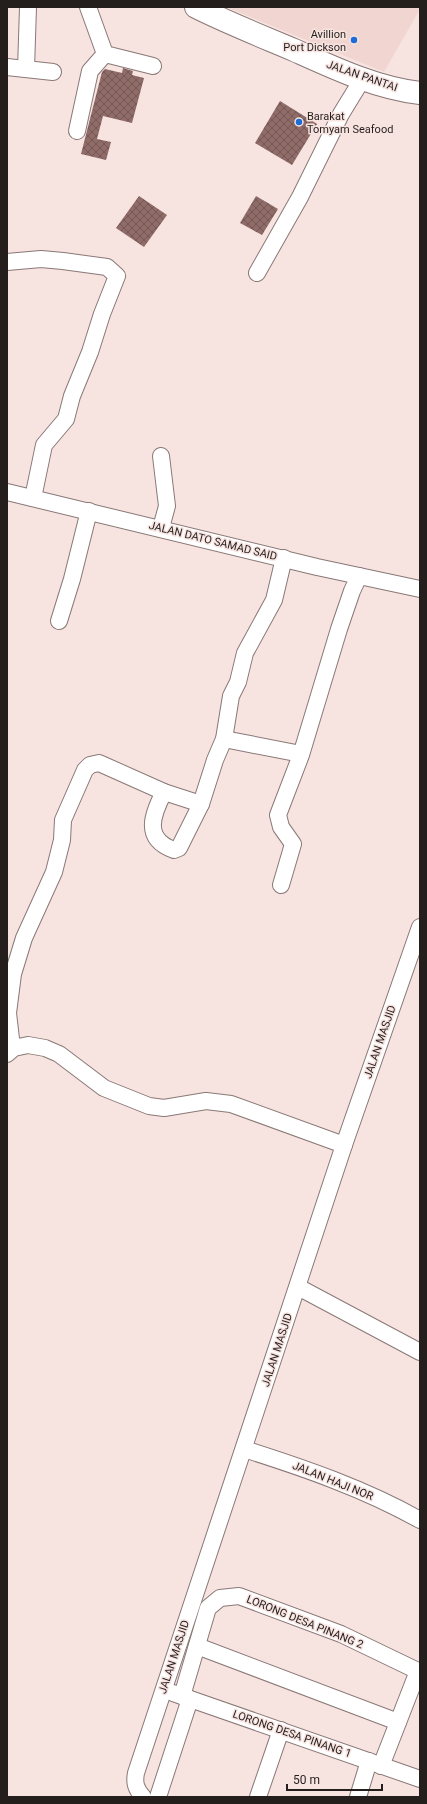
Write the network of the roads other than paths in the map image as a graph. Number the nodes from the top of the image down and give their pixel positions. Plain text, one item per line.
1 (28, 7) edge
2 (88, 7) edge
3 (196, 7) edge
4 (105, 54) junction
5 (152, 66) dead end
6 (7, 68) edge
7 (26, 69) junction
8 (53, 72) dead end
9 (363, 78) junction
10 (420, 93) edge
11 (77, 130) dead end
12 (7, 262) edge
13 (257, 273) dead end
14 (161, 456) dead end
15 (7, 492) edge
16 (33, 498) junction
17 (89, 511) junction
18 (161, 528) junction
19 (284, 558) junction
20 (359, 576) junction
21 (420, 589) edge
22 (58, 621) dead end
23 (224, 739) junction
24 (301, 754) junction
25 (164, 792) junction
26 (201, 804) junction
27 (281, 885) dead end
28 (418, 938) edge
29 (11, 1051) edge
30 (344, 1145) junction
31 (298, 1287) junction
32 (420, 1352) edge
33 (244, 1449) junction
34 (420, 1520) edge
35 (197, 1646) junction
36 (419, 1671) edge
37 (164, 1689) junction
38 (186, 1697) junction
39 (398, 1722) junction
40 (280, 1730) junction
41 (375, 1764) junction
42 (420, 1779) edge
43 (143, 1797) edge
44 (158, 1797) edge
45 (258, 1797) edge
46 (358, 1797) edge

1 - 7 street
2 - 4 street
3 - 9 highway, JALAN PANTAI
4 - 5 street
4 - 11 street
6 - 7 street
7 - 8 street
9 - 10 highway, JALAN PANTAI
9 - 13 street
12 - 16 street
14 - 18 street
15 - 16 street, JALAN DATO SAMAD SAID
16 - 17 street, JALAN DATO SAMAD SAID
17 - 18 street, JALAN DATO SAMAD SAID
17 - 22 street
18 - 19 street, JALAN DATO SAMAD SAID
19 - 20 street, JALAN DATO SAMAD SAID
19 - 23 street
20 - 21 street, JALAN DATO SAMAD SAID
20 - 24 street
23 - 24 street
23 - 26 street
24 - 27 street
25 - 26 street
25 - 26 street
25 - 29 street
28 - 30 street, JALAN MASJID
29 - 30 street
30 - 31 street, JALAN MASJID
31 - 32 street
31 - 33 street, JALAN MASJID
33 - 34 street, JALAN HAJI NOR
33 - 37 street, JALAN MASJID
35 - 36 street, LORONG DESA PINANG 2
35 - 38 street, LORONG DESA PINANG 2
35 - 39 street
36 - 39 street
37 - 38 street, LORONG DESA PINANG 1
37 - 43 street, JALAN MASJID
38 - 40 street, LORONG DESA PINANG 1
38 - 44 street, LORONG DESA PINANG 2
39 - 41 street
40 - 41 street, LORONG DESA PINANG 1
40 - 45 street
41 - 42 street, LORONG DESA PINANG 1
41 - 46 street

